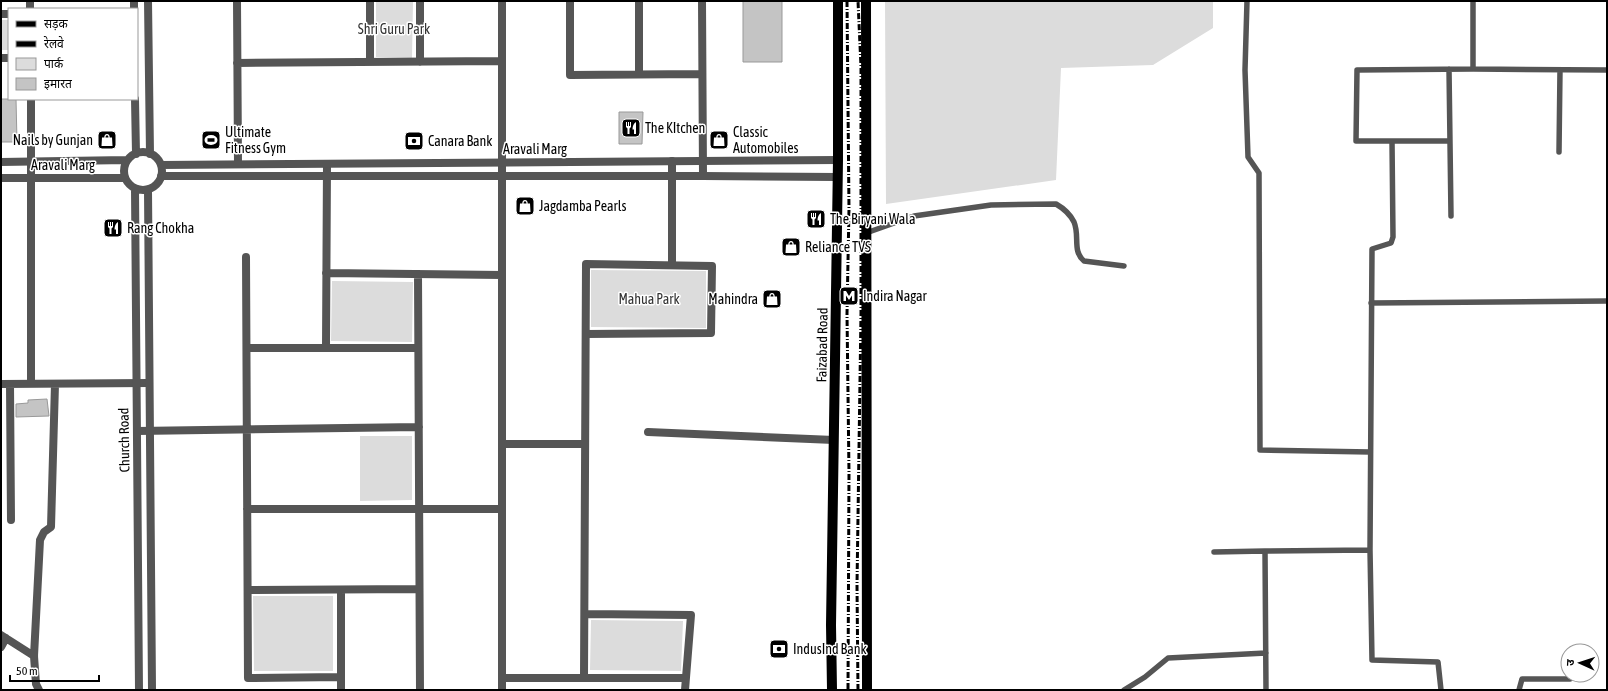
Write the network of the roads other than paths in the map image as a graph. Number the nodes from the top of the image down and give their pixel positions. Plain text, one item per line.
1 (148, 1) edge
2 (237, 1) edge
3 (370, 1) edge
4 (420, 1) edge
5 (502, 1) edge
6 (570, 1) edge
7 (639, 1) edge
8 (702, 1) edge
9 (838, 1) edge
10 (866, 1) edge
11 (1247, 1) edge
12 (1473, 1) edge
13 (502, 61) junction
14 (370, 62) junction
15 (420, 62) junction
16 (237, 63) junction
17 (1449, 69) junction
18 (1473, 69) junction
19 (1560, 70) junction
20 (1607, 70) edge
21 (639, 74) junction
22 (702, 74) junction
23 (31, 100) edge
24 (135, 100) edge
25 (1392, 141) junction
26 (1450, 141) junction
27 (1559, 152) dead end
28 (136, 154) junction
29 (150, 154) junction
30 (127, 160) junction
31 (838, 160) junction
32 (32, 161) junction
33 (672, 161) junction
34 (703, 161) junction
35 (1, 162) edge
36 (502, 162) junction
37 (238, 164) junction
38 (327, 164) junction
39 (160, 165) junction
40 (161, 176) junction
41 (327, 176) junction
42 (502, 176) junction
43 (672, 176) junction
44 (703, 176) junction
45 (837, 177) junction
46 (1, 178) edge
47 (32, 178) junction
48 (125, 178) junction
49 (135, 189) junction
50 (148, 190) junction
51 (1451, 216) dead end
52 (866, 233) junction
53 (246, 257) dead end
54 (672, 265) junction
55 (1124, 266) dead end
56 (326, 273) junction
57 (418, 274) junction
58 (502, 275) junction
59 (1607, 301) edge
60 (1371, 303) junction
61 (586, 334) junction
62 (247, 348) junction
63 (326, 348) junction
64 (418, 348) junction
65 (137, 383) junction
66 (150, 383) junction
67 (5, 384) edge
68 (31, 384) junction
69 (55, 384) junction
70 (419, 427) junction
71 (247, 429) junction
72 (150, 430) junction
73 (138, 431) junction
74 (648, 432) dead end
75 (834, 440) junction
76 (502, 444) junction
77 (585, 444) junction
78 (1370, 452) junction
79 (247, 509) junction
80 (419, 509) junction
81 (502, 509) junction
82 (10, 520) dead end
83 (1370, 550) junction
84 (1265, 551) junction
85 (1214, 552) dead end
86 (419, 589) junction
87 (248, 590) junction
88 (341, 590) junction
89 (585, 614) junction
90 (4, 636) edge
91 (1, 647) edge
92 (1266, 653) junction
93 (34, 656) junction
94 (341, 677) junction
95 (502, 678) junction
96 (584, 678) junction
97 (686, 678) junction
98 (1560, 678) edge
99 (38, 690) edge
100 (139, 690) edge
101 (152, 690) edge
102 (341, 690) edge
103 (420, 690) edge
104 (502, 690) edge
105 (685, 690) edge
106 (832, 690) edge
107 (867, 690) edge
108 (1124, 690) edge
109 (1266, 690) edge
110 (1441, 690) edge
111 (1519, 690) edge

1 - 29 street
2 - 16 street
3 - 14 street
4 - 15 street
5 - 13 street
6 - 21 street
7 - 21 street
8 - 22 street
9 - 31 main road, Faizabad Road
10 - 52 main road
11 - 78 lane
12 - 18 lane
13 - 15 street
13 - 36 street
14 - 15 street
14 - 16 street
16 - 37 street
17 - 18 lane
17 - 25 lane
17 - 26 lane
18 - 19 lane
19 - 20 lane
19 - 27 lane
21 - 22 street
22 - 34 street
23 - 32 street
24 - 28 street
25 - 26 lane
25 - 60 lane
26 - 51 lane
28 - 29 street
28 - 30 street
29 - 39 street
30 - 32 street, Aravali Marg
30 - 48 street
31 - 34 street, Aravali Marg
31 - 45 main road, Faizabad Road
32 - 35 street, Aravali Marg
32 - 47 street
33 - 34 street, Aravali Marg
33 - 36 street, Aravali Marg
33 - 43 street
34 - 44 street
36 - 38 street, Aravali Marg
36 - 42 street
37 - 38 street, Aravali Marg
37 - 39 street, Aravali Marg
38 - 41 street
39 - 40 street
40 - 41 street, Aravali Marg
40 - 50 street
41 - 42 street, Aravali Marg
41 - 56 street
42 - 43 street, Aravali Marg
42 - 58 street
43 - 44 street, Aravali Marg
43 - 54 street
44 - 45 street, Aravali Marg
45 - 75 main road, Faizabad Road
46 - 47 street, Aravali Marg
47 - 48 street, Aravali Marg
47 - 68 street
48 - 49 street
49 - 50 street
49 - 65 street, Church Road
50 - 66 street, Church Road
52 - 55 lane
52 - 107 main road
53 - 62 street
54 - 61 street
54 - 61 street
56 - 57 street
56 - 63 street
57 - 58 street
57 - 64 street
58 - 76 street
59 - 60 lane
60 - 78 lane
61 - 77 street
62 - 63 street
62 - 71 street
63 - 64 street
64 - 70 street
65 - 66 street
65 - 69 street
65 - 73 street, Church Road
66 - 72 street, Church Road
67 - 68 street
67 - 82 street
68 - 69 street
69 - 93 street
70 - 71 street
70 - 80 street
71 - 72 street
71 - 79 street
72 - 73 street
72 - 101 street, Church Road
73 - 100 street, Church Road
74 - 75 street
75 - 106 main road, Faizabad Road
76 - 77 street
76 - 81 street
77 - 89 street
78 - 83 lane
79 - 80 street
79 - 87 street
80 - 81 street
80 - 86 street
81 - 95 street
83 - 84 lane
83 - 110 lane
84 - 85 lane
84 - 92 lane
86 - 88 street
86 - 103 street
87 - 88 street
87 - 94 street
88 - 94 street
89 - 96 street
89 - 97 street
90 - 91 street
90 - 93 street
92 - 108 lane
92 - 109 lane
93 - 99 street
94 - 102 street
95 - 96 street
95 - 104 street
96 - 97 street
97 - 105 street
98 - 111 lane

